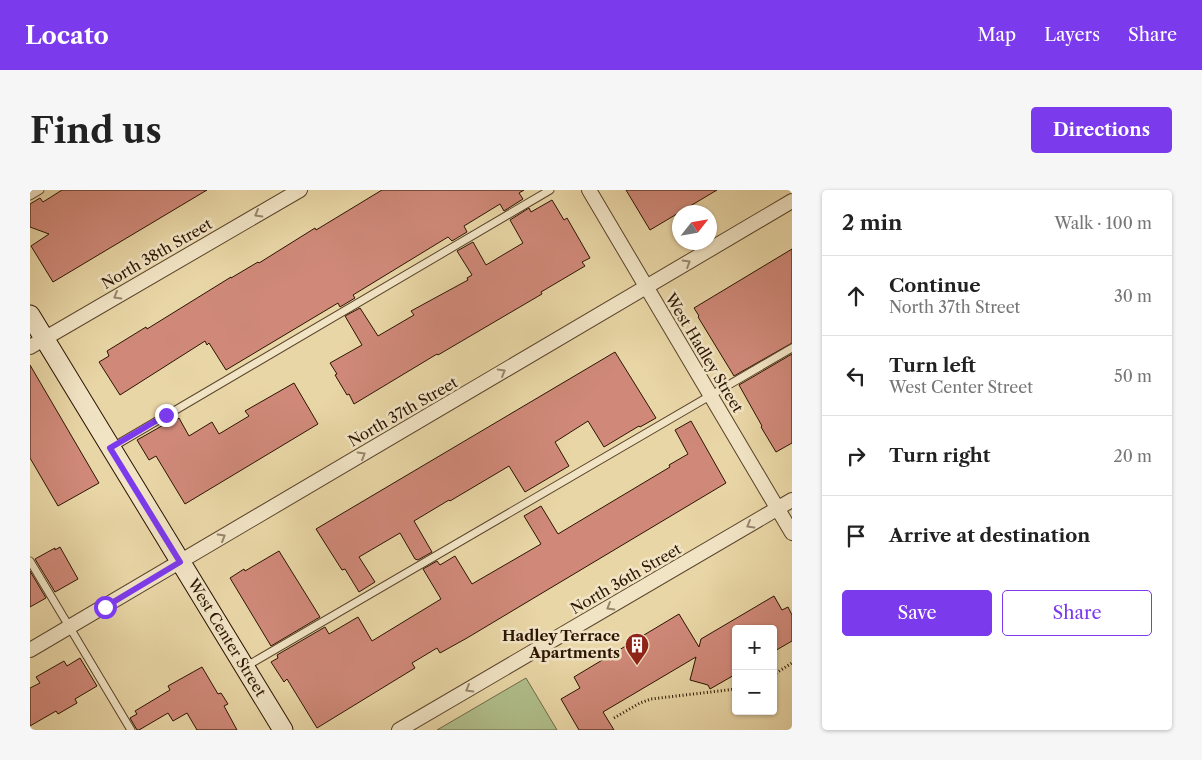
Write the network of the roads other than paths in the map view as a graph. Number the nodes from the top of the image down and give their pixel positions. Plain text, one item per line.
1 (40, 190) edge
2 (300, 190) edge
3 (550, 190) edge
4 (589, 190) edge
5 (30, 196) edge
6 (792, 201) edge
7 (645, 287) junction
8 (30, 315) edge
9 (37, 343) edge
10 (792, 348) edge
11 (710, 396) junction
12 (110, 448) junction
13 (792, 500) edge
14 (778, 509) junction
15 (792, 533) edge
16 (30, 561) edge
17 (180, 562) junction
18 (70, 627) junction
19 (30, 650) edge
20 (245, 667) junction
21 (131, 730) edge
22 (283, 730) edge
23 (399, 730) edge

1 - 5 lane
2 -> 9 street, North 38th Street
3 - 12 lane
4 - 7 street, West Hadley Street
7 -> 6 street, North 37th Street
7 - 11 street, West Hadley Street
17 -> 7 street, North 37th Street
8 - 9 street, West Center Street
9 - 12 street, West Center Street
10 - 11 lane
11 - 14 street, West Hadley Street
11 - 20 lane
12 - 17 street, West Center Street
13 - 14 street, North 36th Street
14 - 15 street, West Hadley Street
14 -> 23 street, North 36th Street
16 - 18 lane
17 - 18 street, North 37th Street
17 - 20 street, West Center Street
18 - 19 street, North 37th Street
18 - 21 lane
20 - 22 street, West Center Street

